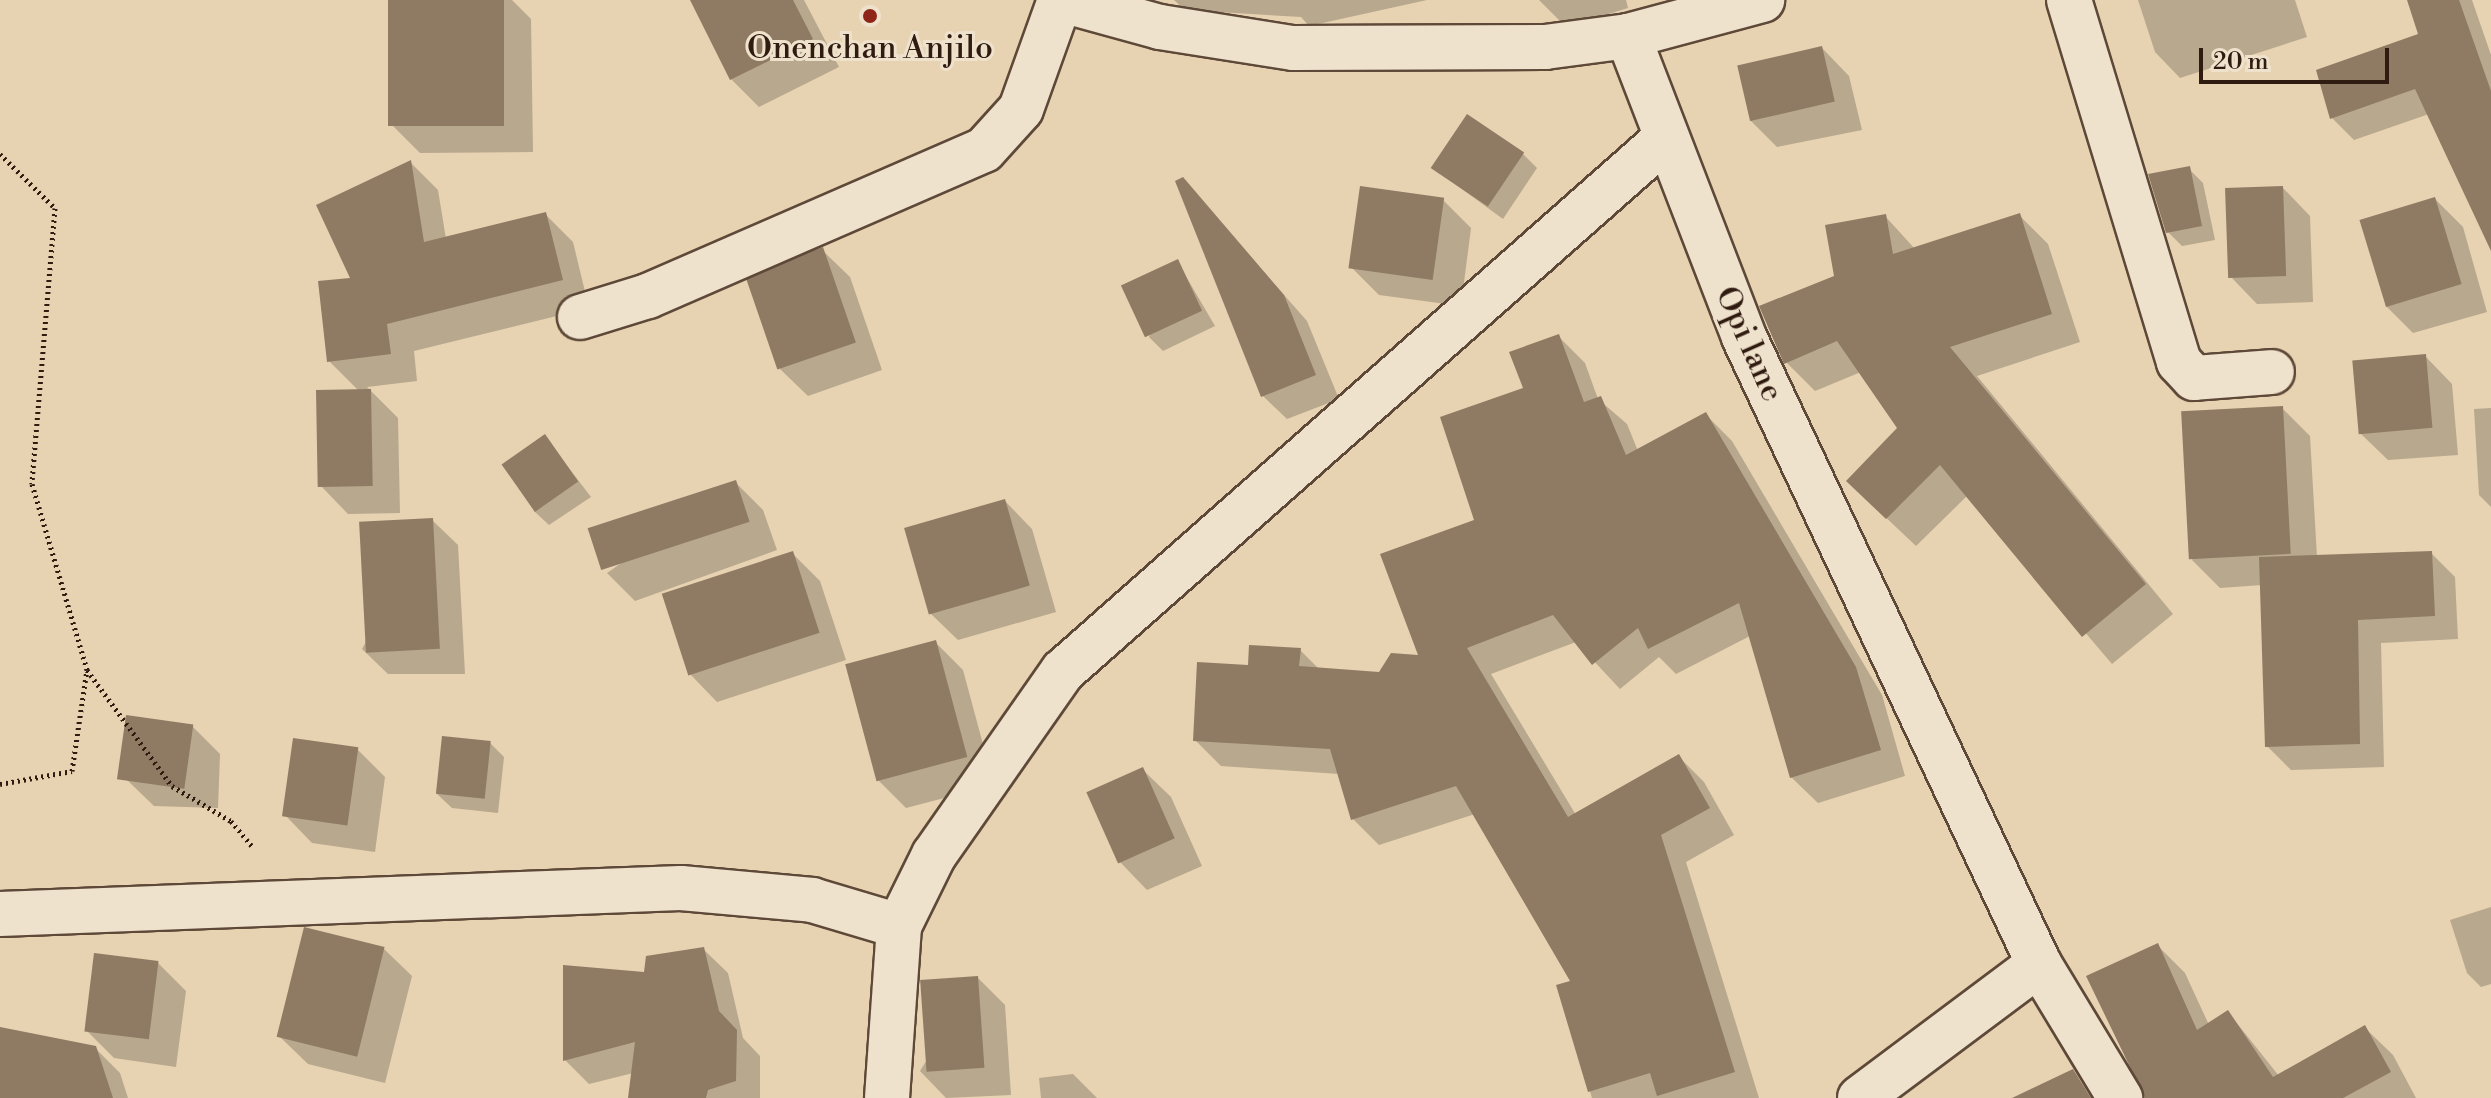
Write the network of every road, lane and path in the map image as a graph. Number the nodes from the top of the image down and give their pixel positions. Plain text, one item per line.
1 (1061, 0) edge
2 (1762, 0) edge
3 (2069, 0) edge
4 (1628, 36) junction
5 (1664, 140) junction
6 (0, 154) edge
7 (580, 317) dead end
8 (2272, 372) dead end
9 (87, 670) junction
10 (0, 784) edge
11 (297, 901) junction
12 (0, 914) edge
13 (899, 926) junction
14 (2039, 964) junction
15 (887, 1098) edge
16 (1860, 1098) edge
17 (2120, 1098) edge

1 - 4 street
1 - 7 street
2 - 4 street
3 - 8 street
4 - 5 street, Opi lane
5 - 13 street
5 - 14 street, Opi lane
6 - 9 path
9 - 10 path
9 - 11 path
11 - 12 street
11 - 13 street
13 - 15 street
14 - 16 street
14 - 17 street, Opi lane

